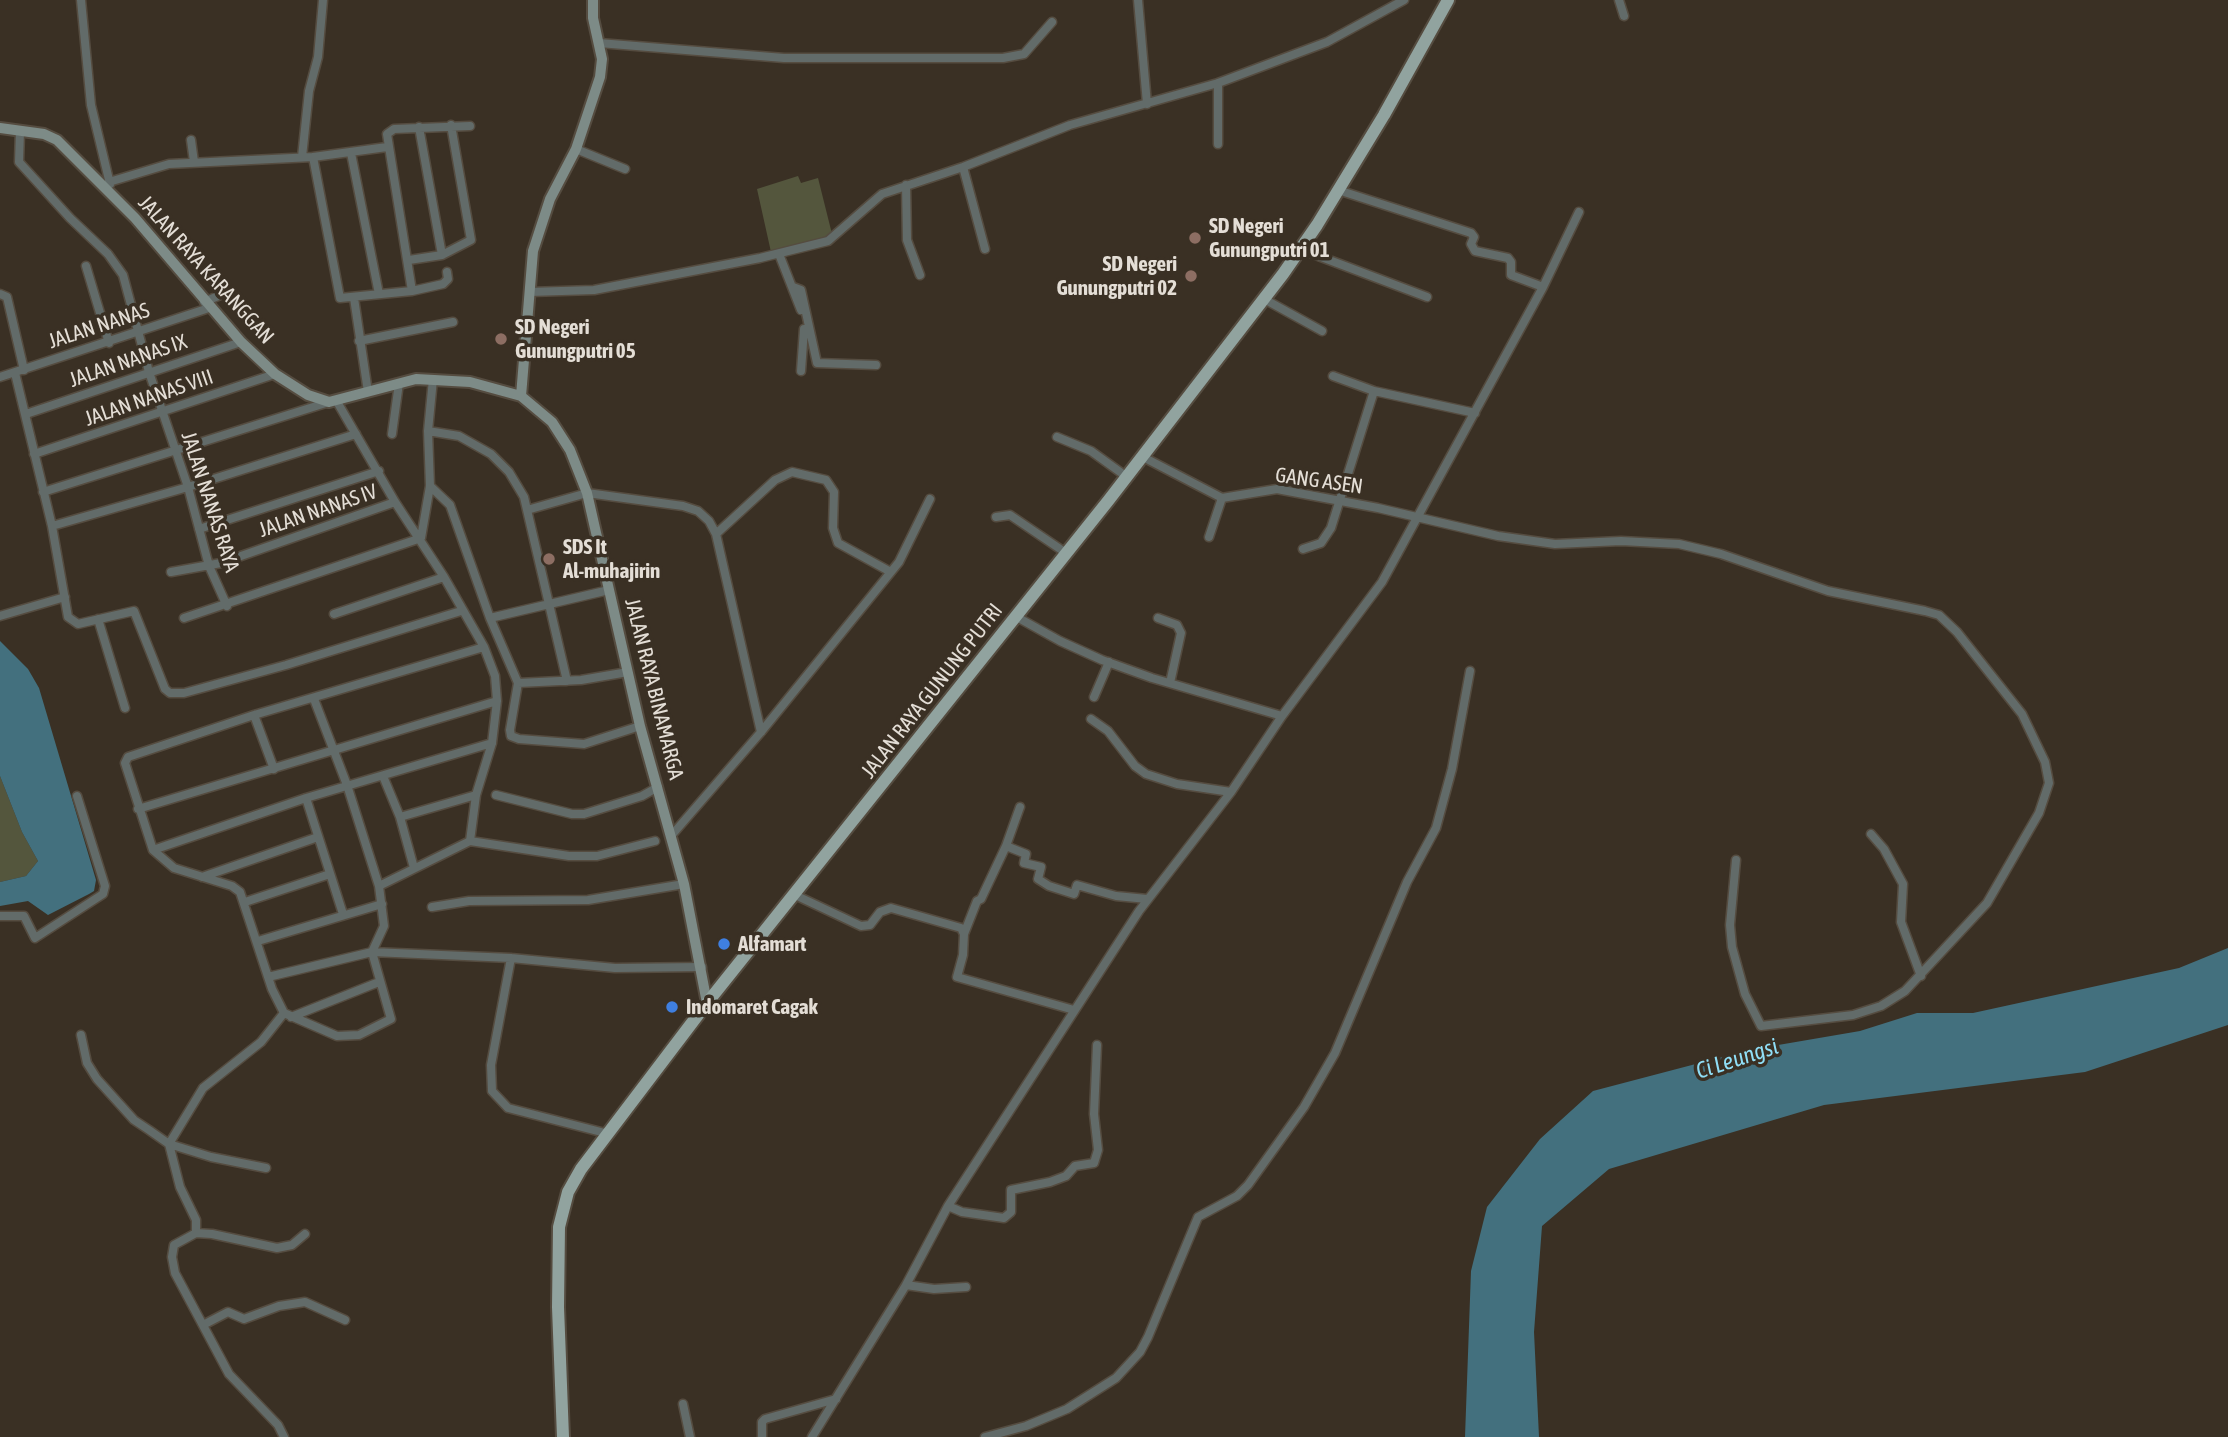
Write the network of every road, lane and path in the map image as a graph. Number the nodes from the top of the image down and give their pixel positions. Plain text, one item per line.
1 (81, 0) edge
2 (323, 0) edge
3 (593, 0) edge
4 (1138, 0) edge
5 (1404, 0) edge
6 (1448, 0) edge
7 (1619, 0) edge
8 (1625, 16) dead end
9 (1052, 22) dead end
10 (599, 43) junction
11 (1218, 83) junction
12 (1147, 104) junction
13 (452, 125) junction
14 (470, 126) dead end
15 (419, 127) junction
16 (0, 128) edge
17 (20, 131) junction
18 (191, 140) dead end
19 (1218, 144) dead end
20 (387, 147) junction
21 (576, 149) junction
22 (351, 153) junction
23 (302, 158) junction
24 (313, 158) junction
25 (194, 163) junction
26 (963, 167) junction
27 (625, 169) dead end
28 (109, 181) junction
29 (906, 185) junction
30 (1338, 190) junction
31 (112, 194) junction
32 (1579, 212) dead end
33 (985, 249) dead end
34 (1300, 249) junction
35 (779, 254) junction
36 (442, 255) junction
37 (409, 260) junction
38 (86, 266) dead end
39 (447, 272) dead end
40 (920, 275) dead end
41 (793, 286) junction
42 (1543, 287) junction
43 (230, 291) dead end
44 (412, 291) junction
45 (529, 292) junction
46 (0, 294) edge
47 (379, 294) junction
48 (1427, 297) dead end
49 (354, 298) junction
50 (1264, 299) junction
51 (207, 305) junction
52 (453, 322) dead end
53 (1322, 331) dead end
54 (138, 333) junction
55 (359, 341) junction
56 (241, 342) junction
57 (109, 343) junction
58 (876, 365) dead end
59 (20, 371) junction
60 (801, 371) dead end
61 (149, 372) junction
62 (275, 373) junction
63 (1333, 376) dead end
64 (0, 377) edge
65 (433, 379) junction
66 (399, 383) junction
67 (1374, 391) junction
68 (368, 392) junction
69 (521, 396) junction
70 (332, 401) junction
71 (162, 412) junction
72 (1475, 413) junction
73 (26, 414) junction
74 (428, 430) junction
75 (356, 434) junction
76 (392, 435) dead end
77 (1057, 437) dead end
78 (175, 449) junction
79 (34, 454) junction
80 (1143, 457) junction
81 (379, 471) junction
82 (1127, 477) junction
83 (430, 486) junction
84 (188, 487) junction
85 (43, 492) junction
86 (587, 493) junction
87 (1222, 498) junction
88 (930, 499) dead end
89 (1339, 500) junction
90 (395, 502) junction
91 (527, 510) junction
92 (1415, 516) junction
93 (996, 517) dead end
94 (52, 526) junction
95 (199, 529) junction
96 (716, 534) junction
97 (1209, 537) dead end
98 (421, 538) junction
99 (1303, 549) dead end
100 (1066, 553) junction
101 (209, 566) junction
102 (889, 571) junction
103 (171, 572) dead end
104 (444, 577) junction
105 (609, 590) junction
106 (65, 597) junction
107 (550, 604) junction
108 (227, 606) junction
109 (461, 611) junction
110 (334, 614) dead end
111 (0, 616) edge
112 (1015, 616) junction
113 (184, 618) dead end
114 (490, 618) junction
115 (1158, 618) dead end
116 (98, 619) junction
117 (484, 648) junction
118 (1108, 662) junction
119 (1470, 671) dead end
120 (628, 672) junction
121 (567, 681) junction
122 (518, 683) junction
123 (1170, 683) junction
124 (1094, 697) dead end
125 (314, 699) junction
126 (497, 701) junction
127 (125, 708) dead end
128 (254, 715) junction
129 (1282, 716) junction
130 (1091, 719) dead end
131 (640, 726) junction
132 (761, 732) junction
133 (492, 743) junction
134 (332, 752) junction
135 (274, 769) junction
136 (383, 776) junction
137 (347, 786) junction
138 (658, 787) junction
139 (1231, 792) junction
140 (476, 795) junction
141 (496, 795) dead end
142 (77, 796) dead end
143 (306, 799) junction
144 (1020, 807) dead end
145 (138, 809) junction
146 (400, 817) junction
147 (1871, 834) dead end
148 (671, 836) junction
149 (318, 838) junction
150 (470, 841) junction
151 (655, 841) dead end
152 (1006, 846) junction
153 (153, 850) junction
154 (1736, 860) dead end
155 (414, 868) junction
156 (330, 874) junction
157 (202, 877) junction
158 (684, 884) junction
159 (379, 886) junction
160 (795, 894) junction
161 (1147, 900) junction
162 (245, 902) junction
163 (382, 904) junction
164 (432, 907) dead end
165 (343, 914) junction
166 (0, 916) edge
167 (964, 934) junction
168 (258, 941) junction
169 (372, 952) junction
170 (511, 958) junction
171 (702, 967) junction
172 (1921, 976) junction
173 (268, 977) junction
174 (379, 982) junction
175 (707, 1003) junction
176 (1074, 1010) junction
177 (288, 1015) junction
178 (80, 1035) dead end
179 (1097, 1045) dead end
180 (609, 1134) junction
181 (169, 1144) junction
182 (266, 1168) dead end
183 (948, 1206) junction
184 (196, 1233) junction
185 (305, 1234) dead end
186 (906, 1285) junction
187 (966, 1287) dead end
188 (345, 1320) dead end
189 (203, 1325) junction
190 (836, 1399) junction
191 (683, 1404) dead end
192 (284, 1437) edge
193 (564, 1437) edge
194 (690, 1437) edge
195 (762, 1437) edge
196 (812, 1437) edge
197 (985, 1437) edge

1 - 28 street
2 - 23 street
3 - 10 street
4 - 12 street
5 - 11 street
6 - 30 main road, JALAN RAYA GUNUNG PUTRI
7 - 8 street
9 - 10 street
10 - 21 street
11 - 12 street
11 - 19 street
12 - 26 street
13 - 14 street
13 - 15 street
13 - 36 street
15 - 20 street
15 - 36 street
16 - 17 street, JALAN RAYA KARANGGAN
17 - 31 street, JALAN RAYA KARANGGAN
17 - 54 street, JALAN NANAS RAYA
18 - 25 street
20 - 22 street
20 - 37 street
21 - 27 street
21 - 45 street
22 - 24 street
22 - 47 street
23 - 24 street
23 - 25 street
24 - 49 street
25 - 28 street
26 - 29 street
26 - 33 street
28 - 31 street
29 - 35 street
29 - 40 street
30 - 34 main road, JALAN RAYA GUNUNG PUTRI
30 - 42 street
31 - 51 street, JALAN RAYA KARANGGAN
32 - 42 street
34 - 48 street
34 - 50 main road, JALAN RAYA GUNUNG PUTRI
35 - 41 street
35 - 45 street
36 - 37 street
37 - 44 street
38 - 57 street
39 - 44 street
41 - 58 street
41 - 60 street
42 - 72 street
43 - 51 street, JALAN NANAS
44 - 47 street
45 - 69 street
46 - 59 street
47 - 49 street
49 - 55 street
50 - 53 street
50 - 80 main road, JALAN RAYA GUNUNG PUTRI
51 - 54 street, JALAN NANAS
51 - 56 street, JALAN RAYA KARANGGAN
52 - 55 street
54 - 57 street, JALAN NANAS
54 - 61 street, JALAN NANAS RAYA
55 - 68 street
56 - 61 street, JALAN NANAS IX
56 - 62 street, JALAN RAYA KARANGGAN
57 - 59 street, JALAN NANAS
59 - 64 street, JALAN NANAS
59 - 73 street
61 - 71 street, JALAN NANAS RAYA
61 - 73 street, JALAN NANAS IX
62 - 70 street, JALAN RAYA KARANGGAN
62 - 71 street, JALAN NANAS VIII
63 - 67 street
65 - 66 street
65 - 69 street
65 - 74 street
66 - 68 street
66 - 76 street
67 - 72 street
67 - 89 street
68 - 70 street
69 - 86 street, JALAN RAYA BINAMARGA
70 - 75 street
70 - 78 street
71 - 78 street, JALAN NANAS RAYA
71 - 79 street, JALAN NANAS VIII
72 - 92 street
73 - 79 street
74 - 83 street
74 - 91 street
75 - 81 street
75 - 84 street
77 - 82 street
78 - 84 street, JALAN NANAS RAYA
78 - 85 street
79 - 85 street
80 - 82 main road, JALAN RAYA GUNUNG PUTRI
80 - 87 street
81 - 90 street
81 - 95 street
82 - 100 main road, JALAN RAYA GUNUNG PUTRI
83 - 98 street
83 - 114 street
84 - 94 street
84 - 95 street, JALAN NANAS RAYA
85 - 94 street
86 - 91 street
86 - 96 street
86 - 105 street, JALAN RAYA BINAMARGA
87 - 89 street, GANG ASEN
87 - 97 street
88 - 102 street
89 - 92 street, GANG ASEN
89 - 99 street
90 - 98 street
90 - 101 street, JALAN NANAS IV
91 - 107 street
92 - 129 street
92 - 172 street, GANG ASEN
93 - 100 street
94 - 106 street
95 - 101 street, JALAN NANAS RAYA
96 - 102 street
96 - 132 street
98 - 104 street
98 - 108 street, JALAN NANAS RAYA
100 - 112 main road, JALAN RAYA GUNUNG PUTRI
101 - 103 street, JALAN NANAS IV
101 - 108 street, JALAN NANAS RAYA
102 - 132 street
104 - 109 street
104 - 110 street
105 - 107 street
105 - 120 street, JALAN RAYA BINAMARGA
106 - 111 street
106 - 116 street
107 - 114 street
107 - 121 street
108 - 113 street
109 - 116 street
109 - 117 street
112 - 118 street
112 - 160 main road, JALAN RAYA GUNUNG PUTRI
114 - 122 street
115 - 123 street
116 - 127 street
117 - 125 street
117 - 126 street
118 - 123 street
118 - 124 street
119 - 197 street
120 - 121 street
120 - 131 street, JALAN RAYA BINAMARGA
121 - 122 street
122 - 131 street
123 - 129 street
125 - 128 street
125 - 134 street
126 - 133 street
126 - 134 street
128 - 135 street
128 - 145 street
129 - 139 street
130 - 139 street
131 - 138 street, JALAN RAYA BINAMARGA
132 - 148 street
133 - 136 street
133 - 140 street
134 - 135 street
134 - 137 street
135 - 145 street
136 - 137 street
136 - 146 street
137 - 143 street
137 - 159 street
138 - 141 street
138 - 148 street, JALAN RAYA BINAMARGA
139 - 161 street
140 - 146 street
140 - 150 street
142 - 166 street
143 - 149 street
143 - 153 street
144 - 152 street
145 - 153 street
146 - 155 street
147 - 172 street
148 - 158 street, JALAN RAYA BINAMARGA
149 - 156 street
149 - 157 street
150 - 151 street
150 - 155 street
152 - 161 street
152 - 167 street
153 - 157 street
154 - 172 street, GANG ASEN
155 - 159 street
156 - 162 street
156 - 165 street
157 - 162 street
158 - 164 street
158 - 171 street, JALAN RAYA BINAMARGA
159 - 163 street
160 - 167 street
160 - 175 main road, JALAN RAYA GUNUNG PUTRI
161 - 176 street
162 - 168 street
163 - 165 street
163 - 169 street
165 - 168 street
167 - 176 street
168 - 173 street
169 - 170 street
169 - 173 street
169 - 174 street
170 - 171 street
170 - 180 street
171 - 175 street, JALAN RAYA BINAMARGA
173 - 177 street
174 - 177 street
174 - 177 street
175 - 180 main road, JALAN RAYA GUNUNG PUTRI
176 - 183 street
177 - 181 street
178 - 181 street
179 - 183 street
180 - 193 main road, JALAN RAYA GUNUNG PUTRI
181 - 182 street
181 - 184 street
183 - 186 street
184 - 185 street
184 - 189 street
186 - 187 street
186 - 190 street
188 - 189 street
189 - 192 street
190 - 195 street
190 - 196 street
191 - 194 street

